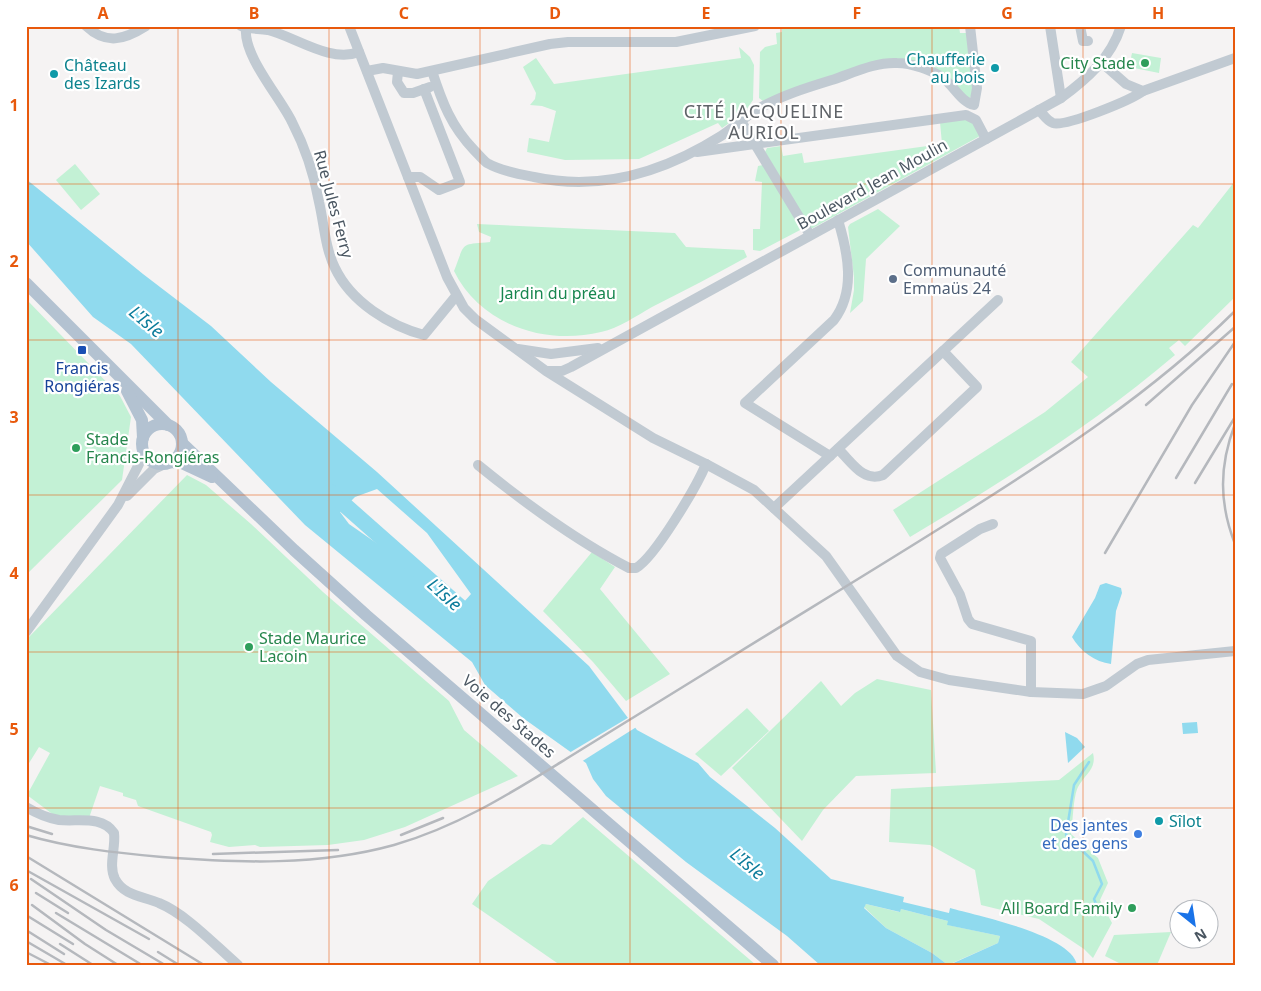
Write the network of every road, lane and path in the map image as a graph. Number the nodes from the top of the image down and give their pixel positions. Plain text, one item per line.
1 (86, 26) edge
2 (146, 26) edge
3 (350, 26) edge
4 (755, 26) edge
5 (970, 26) edge
6 (1050, 26) edge
7 (1080, 26) edge
8 (1121, 26) edge
9 (243, 27) edge
10 (1088, 40) dead end
11 (359, 52) junction
12 (1235, 58) edge
13 (1102, 62) junction
14 (367, 71) junction
15 (432, 71) junction
16 (398, 72) junction
17 (436, 84) junction
18 (424, 89) junction
19 (1143, 91) junction
20 (1062, 98) junction
21 (1039, 110) junction
22 (742, 120) junction
23 (986, 139) junction
24 (755, 144) junction
25 (688, 154) junction
26 (408, 177) junction
27 (838, 220) junction
28 (810, 235) junction
29 (26, 283) edge
30 (456, 296) junction
31 (998, 300) dead end
32 (613, 343) junction
33 (517, 349) junction
34 (943, 351) junction
35 (551, 354) junction
36 (571, 367) junction
37 (111, 368) junction
38 (546, 371) junction
39 (573, 389) junction
40 (168, 425) junction
41 (182, 442) junction
42 (143, 444) junction
43 (838, 449) junction
44 (830, 456) junction
45 (168, 463) junction
46 (706, 464) junction
47 (478, 465) dead end
48 (229, 487) junction
49 (118, 506) junction
50 (774, 508) junction
51 (993, 524) dead end
52 (26, 632) edge
53 (1235, 651) edge
54 (1031, 692) junction
55 (26, 807) edge
56 (238, 965) edge
57 (773, 965) edge

1 - 2 street
3 - 11 street
4 - 15 street
5 - 22 street
6 - 20 street
7 - 10 street
8 - 13 street, Boulevard Jean Moulin
9 - 11 street
9 - 30 street, Rue Jules Ferry
11 - 14 street
12 - 19 street
13 - 19 street
13 - 20 street, Boulevard Jean Moulin
14 - 16 street
14 - 26 street
15 - 16 street
15 - 17 street
16 - 18 street
17 - 18 street
17 - 25 street
18 - 26 street
19 - 21 street
20 - 21 street, Boulevard Jean Moulin
21 - 23 street, Boulevard Jean Moulin
22 - 24 street
22 - 25 street
23 - 24 street
23 - 27 street, Boulevard Jean Moulin
24 - 25 street
24 - 28 street
26 - 30 street
27 - 28 street, Boulevard Jean Moulin
27 - 44 street
28 - 32 street, Boulevard Jean Moulin
29 - 37 main road
30 - 33 street
31 - 34 street
32 - 35 street, Boulevard Jean Moulin
32 - 36 street, Boulevard Jean Moulin
33 - 35 street, Boulevard Jean Moulin
33 - 38 street
34 - 43 street
34 - 43 street
35 - 38 street
36 - 38 street, Boulevard Jean Moulin
36 - 39 street
37 - 40 main road
37 - 42 main road
38 - 39 street
39 - 46 street
40 - 41 main road
40 - 42 main road
41 - 45 main road
41 - 48 main road, Voie des Stades
42 - 45 main road
42 - 49 street
43 - 44 street
44 - 50 street
45 - 48 main road, Voie des Stades
45 - 49 street
46 - 47 street
46 - 50 street
48 - 57 main road, Voie des Stades
49 - 52 street
50 - 54 street
51 - 54 street
53 - 54 street
55 - 56 street

